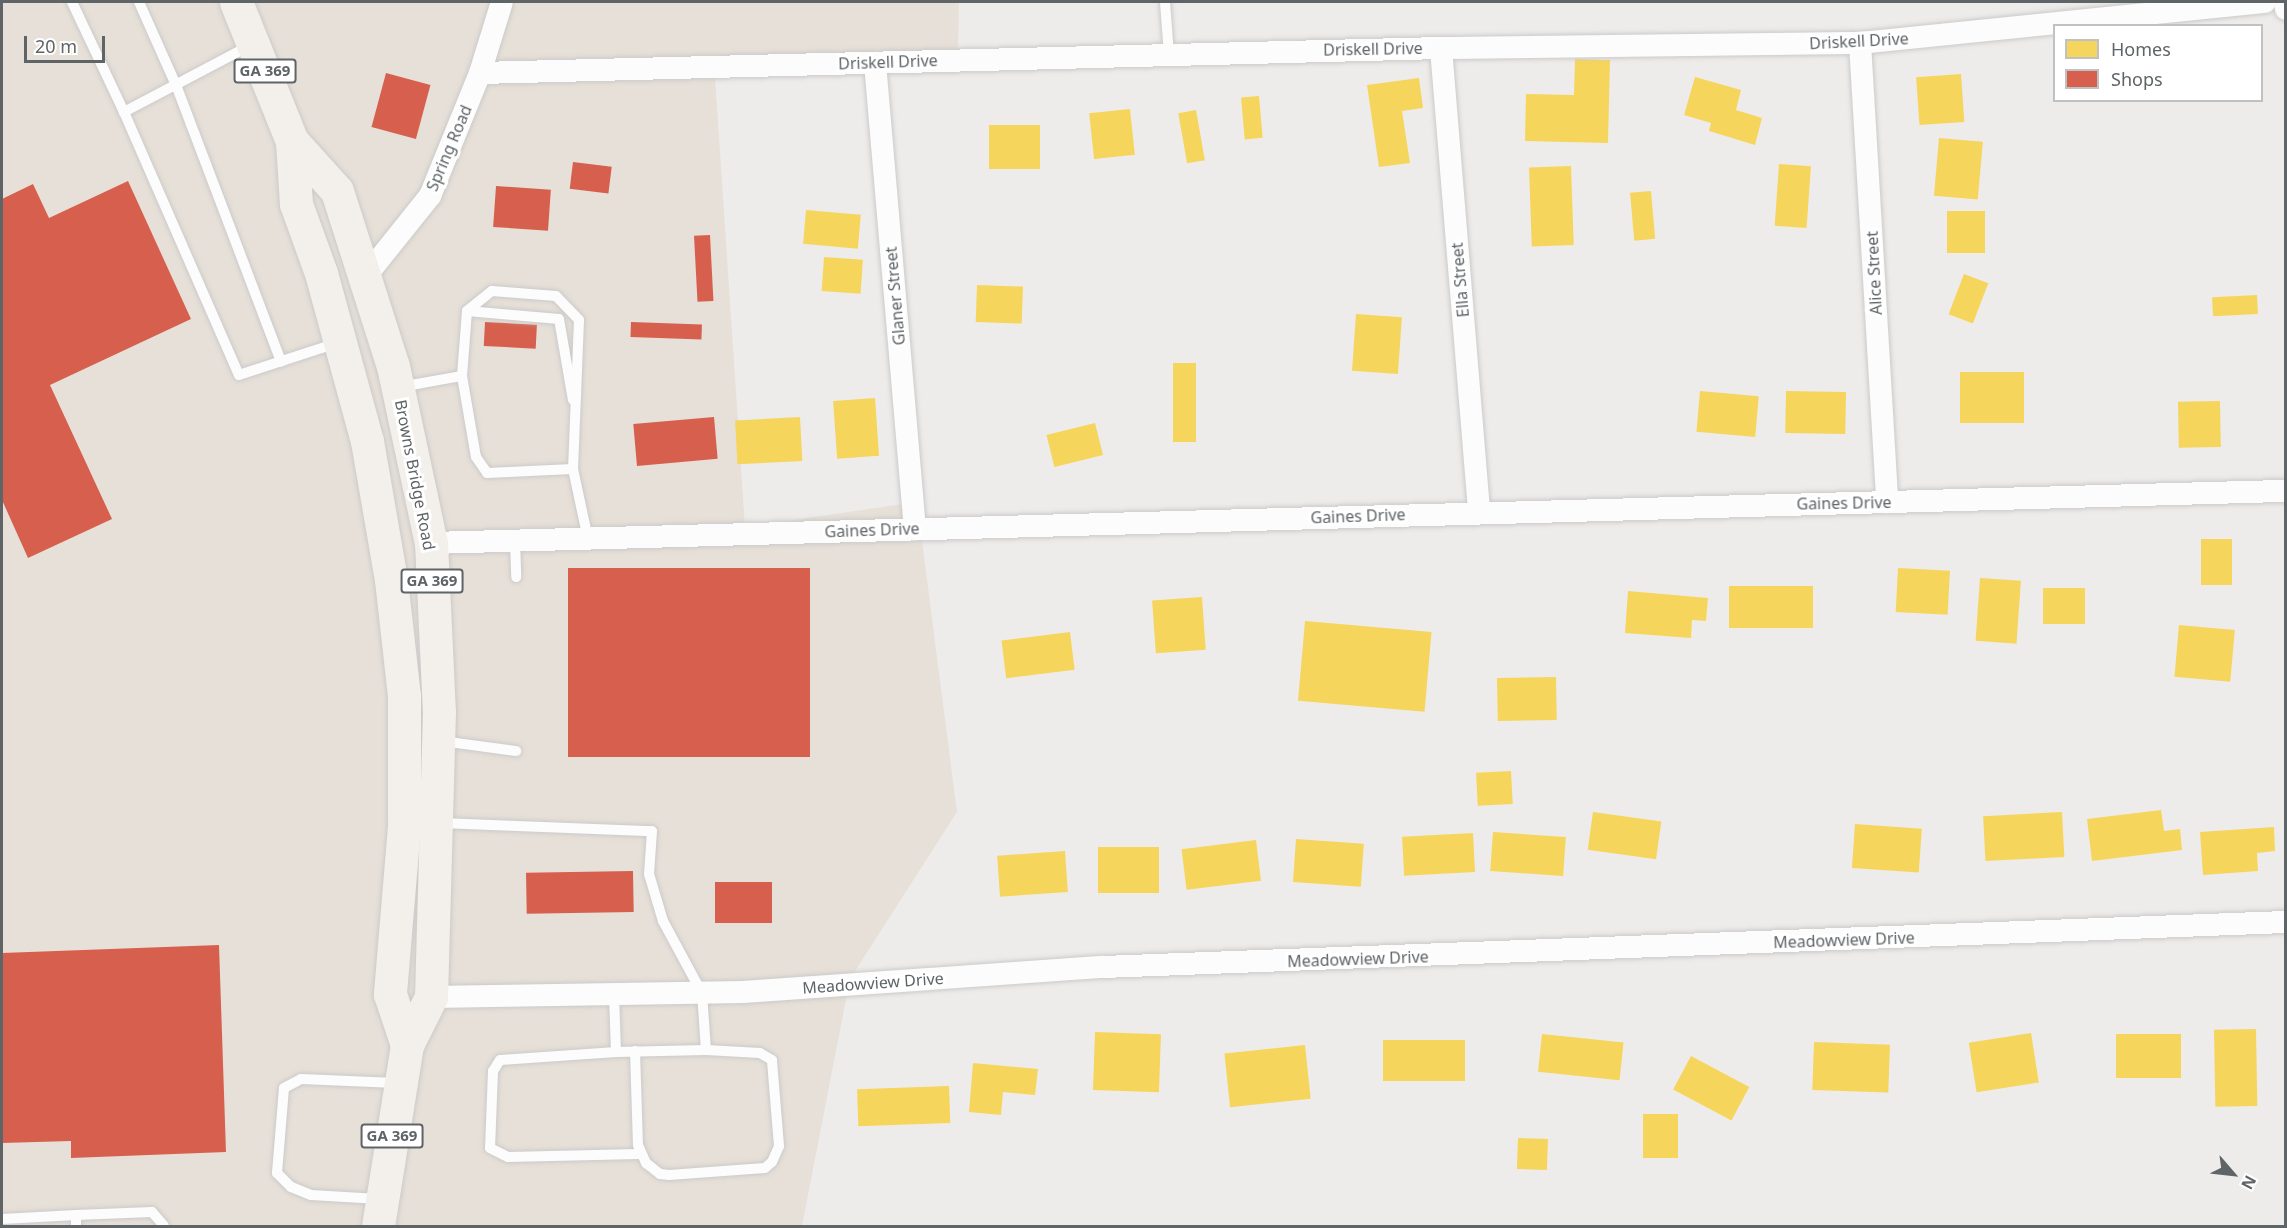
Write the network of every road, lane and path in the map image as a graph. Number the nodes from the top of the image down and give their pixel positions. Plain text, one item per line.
1 (72, 2) edge
2 (138, 2) edge
3 (236, 2) edge
4 (502, 2) edge
5 (1165, 2) edge
6 (2265, 2) edge
7 (2285, 2) edge
8 (2286, 9) edge
9 (1860, 43) junction
10 (254, 44) junction
11 (1441, 48) junction
12 (1168, 55) junction
13 (875, 63) junction
14 (480, 73) junction
15 (176, 85) junction
16 (124, 112) junction
17 (292, 141) junction
18 (365, 277) junction
19 (467, 311) junction
20 (340, 342) junction
21 (281, 362) junction
22 (462, 376) junction
23 (398, 388) junction
24 (576, 412) junction
25 (573, 469) junction
26 (2286, 491) edge
27 (1887, 502) junction
28 (1479, 512) junction
29 (915, 529) junction
30 (588, 538) junction
31 (515, 541) junction
32 (430, 543) junction
33 (516, 577) dead end
34 (439, 740) junction
35 (516, 751) dead end
36 (437, 822) junction
37 (2286, 922) edge
38 (702, 993) junction
39 (614, 994) junction
40 (431, 997) junction
41 (407, 1045) junction
42 (706, 1050) junction
43 (635, 1051) junction
44 (616, 1052) junction
45 (400, 1083) junction
46 (639, 1154) junction
47 (381, 1213) edge
48 (76, 1215) junction
49 (2, 1219) edge
50 (76, 1227) edge
51 (164, 1227) edge

1 - 16 lane
2 - 15 lane
3 - 10 main road, Browns Bridge Road / GA 369
4 - 14 street, Spring Road
5 - 12 lane
6 - 9 street, Driskell Drive
7 - 8 street
9 - 11 street, Driskell Drive
9 - 27 street, Alice Street
10 - 15 lane
10 - 17 main road, Browns Bridge Road / GA 369
11 - 12 street, Driskell Drive
11 - 28 street, Ella Street
12 - 13 street, Driskell Drive
13 - 14 street, Driskell Drive
13 - 29 street, Glaner Street
14 - 18 street, Spring Road
15 - 16 lane
15 - 21 lane
16 - 21 lane
17 - 18 main road, Browns Bridge Road / GA 369
17 - 20 main road, Browns Bridge Road / GA 369
18 - 23 main road, Browns Bridge Road / GA 369
19 - 22 lane
19 - 24 lane
19 - 24 lane
20 - 21 lane
20 - 41 main road, Browns Bridge Road / GA 369
22 - 23 lane
22 - 25 lane
23 - 32 main road, Browns Bridge Road / GA 369
24 - 25 lane
25 - 30 lane
26 - 27 street, Gaines Drive
27 - 28 street, Gaines Drive
28 - 29 street, Gaines Drive
29 - 30 street, Gaines Drive
30 - 31 street, Gaines Drive
31 - 32 street, Gaines Drive
31 - 33 lane
32 - 34 main road, Browns Bridge Road / GA 369
34 - 35 lane
34 - 36 main road, Browns Bridge Road / GA 369
36 - 38 lane
36 - 40 main road, Browns Bridge Road / GA 369
37 - 38 street, Meadowview Drive
38 - 39 street, Meadowview Drive
38 - 42 lane
39 - 40 street, Meadowview Drive
39 - 44 lane
40 - 41 main road, Browns Bridge Road / GA 369
41 - 45 main road, Browns Bridge Road / GA 369
42 - 43 lane
42 - 46 lane
43 - 44 lane
43 - 46 lane
44 - 46 lane
45 - 47 main road, Browns Bridge Road / GA 369
45 - 47 lane
48 - 49 lane
48 - 50 lane
48 - 51 lane

